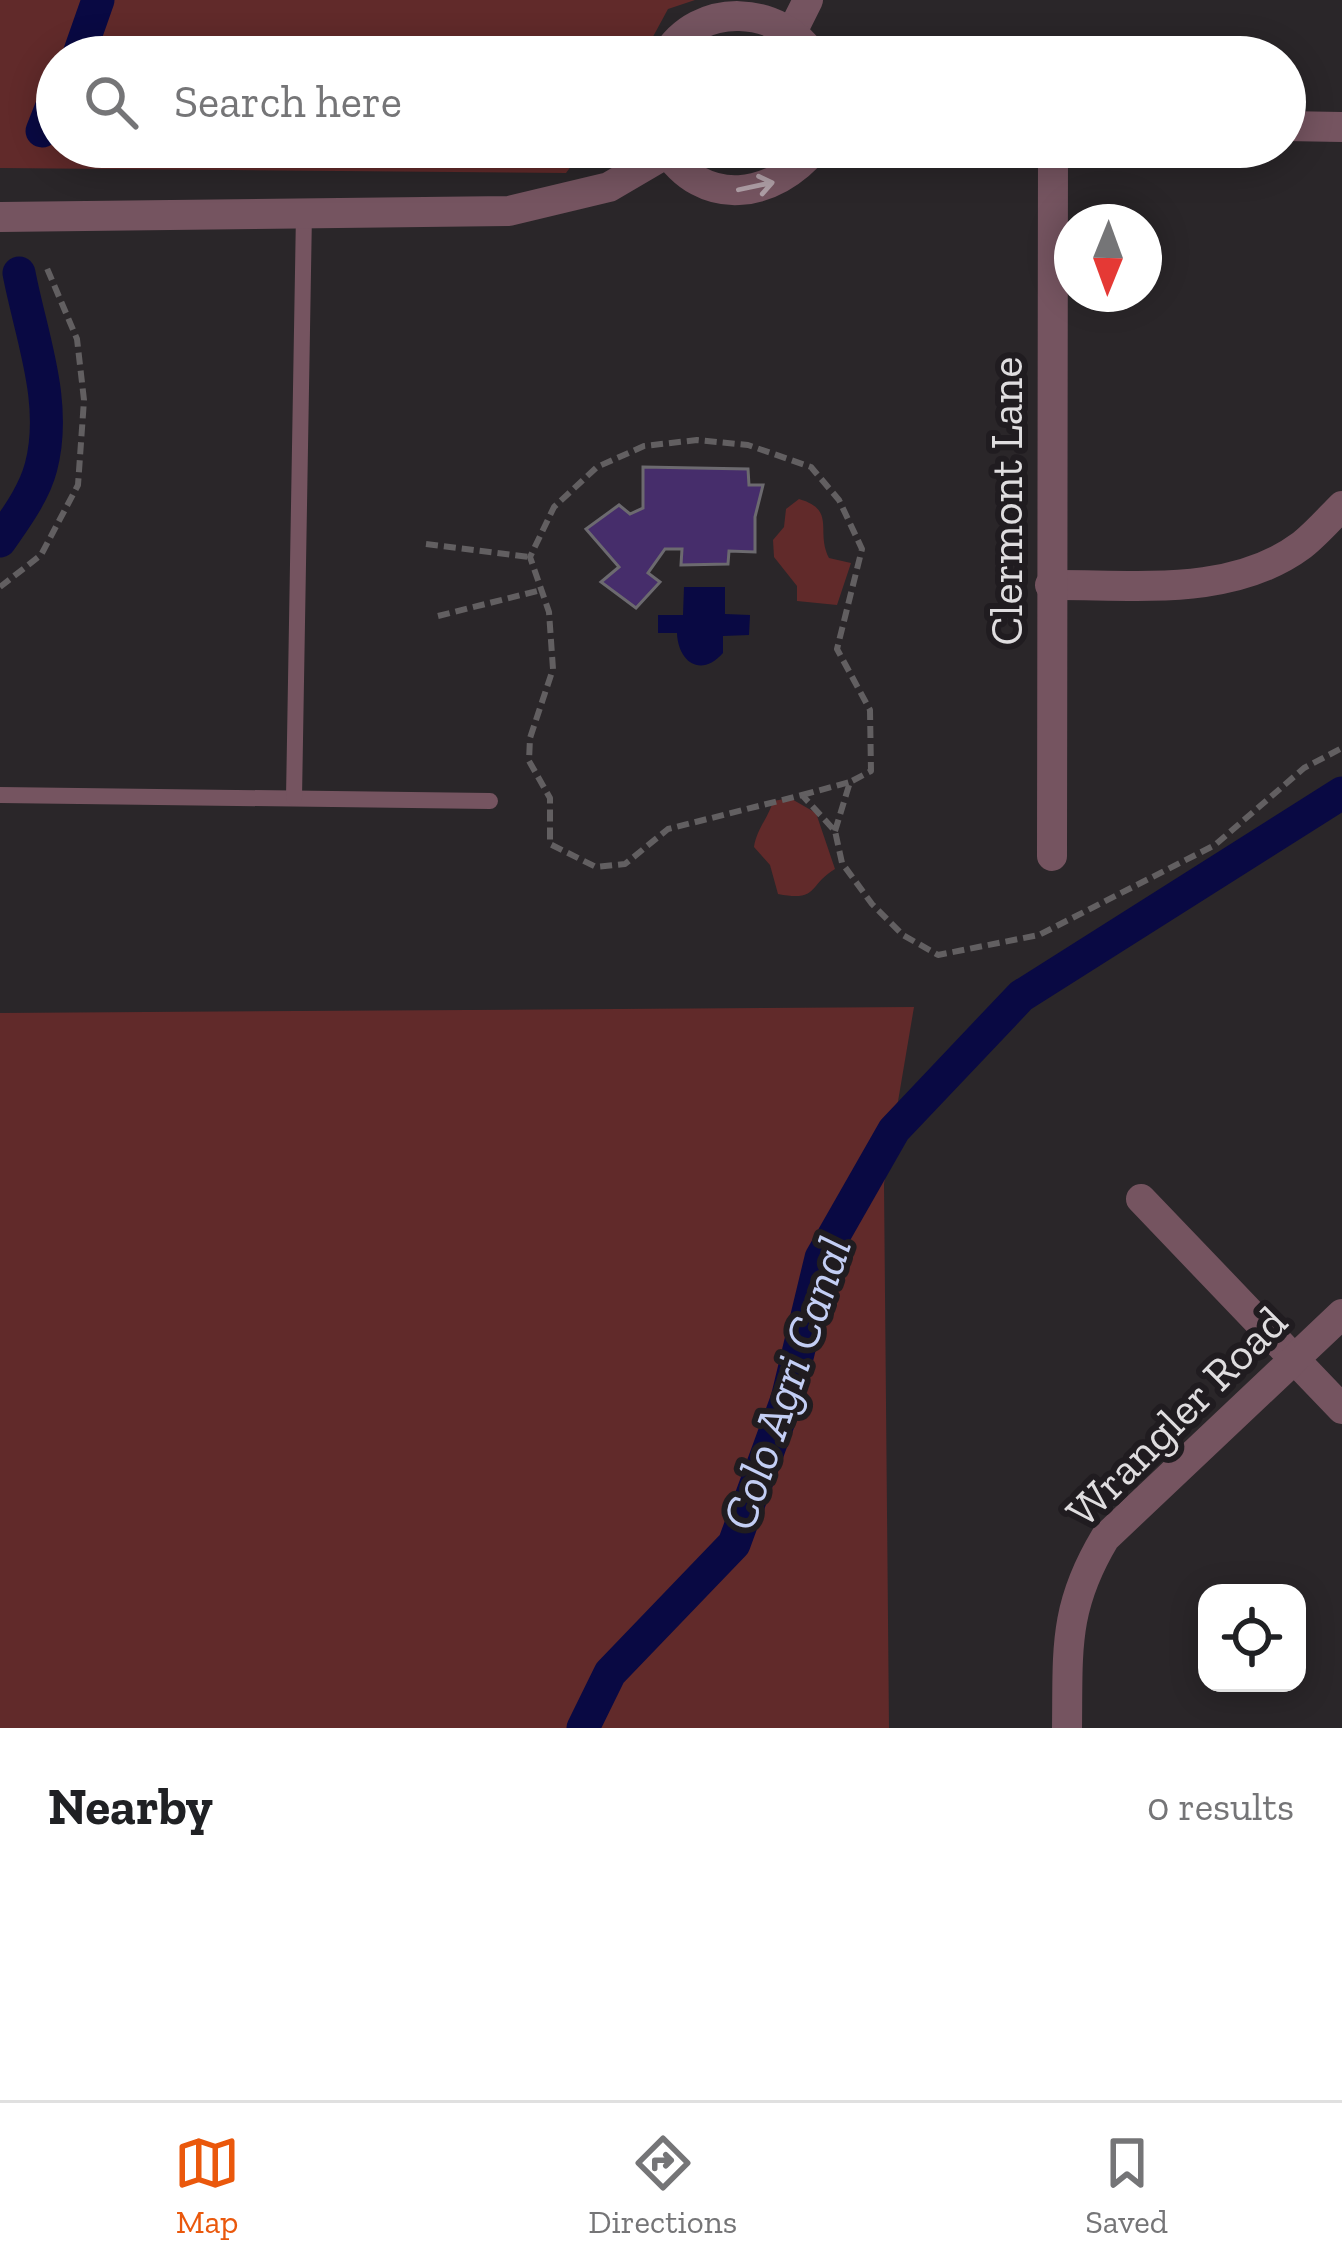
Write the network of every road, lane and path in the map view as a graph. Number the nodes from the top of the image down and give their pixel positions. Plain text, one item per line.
1 (808, 0) edge
2 (792, 32) junction
3 (684, 36) edge
4 (796, 36) edge
5 (1306, 126) edge
6 (1342, 127) edge
7 (638, 168) edge
8 (681, 168) edge
9 (798, 168) edge
10 (1053, 168) edge
11 (304, 213) junction
12 (0, 217) edge
13 (46, 266) dead end
14 (1342, 506) edge
15 (426, 544) dead end
16 (530, 556) junction
17 (1050, 585) junction
18 (0, 587) edge
19 (542, 590) junction
20 (438, 616) dead end
21 (850, 782) junction
22 (0, 795) edge
23 (802, 795) junction
24 (294, 798) junction
25 (490, 801) dead end
26 (1052, 856) dead end
27 (1141, 1199) dead end
28 (1342, 1314) edge
29 (1296, 1359) junction
30 (1342, 1409) edge
31 (1066, 1728) edge

1 - 2 street
2 - 3 street
2 - 4 street
5 - 6 street
7 - 11 street
8 -> 9 street
10 - 17 street, Clermont Lane
11 - 12 street
11 - 24 lane
13 - 18 path
14 - 17 street
15 - 16 path
16 - 19 path
16 - 21 path
17 - 26 street, Clermont Lane
19 - 20 path
19 - 23 path
21 - 23 path
21 - 23 path
22 - 24 lane
24 - 25 lane
27 - 29 street
28 - 29 street, Wrangler Road
29 - 30 street
29 - 31 street, Wrangler Road

